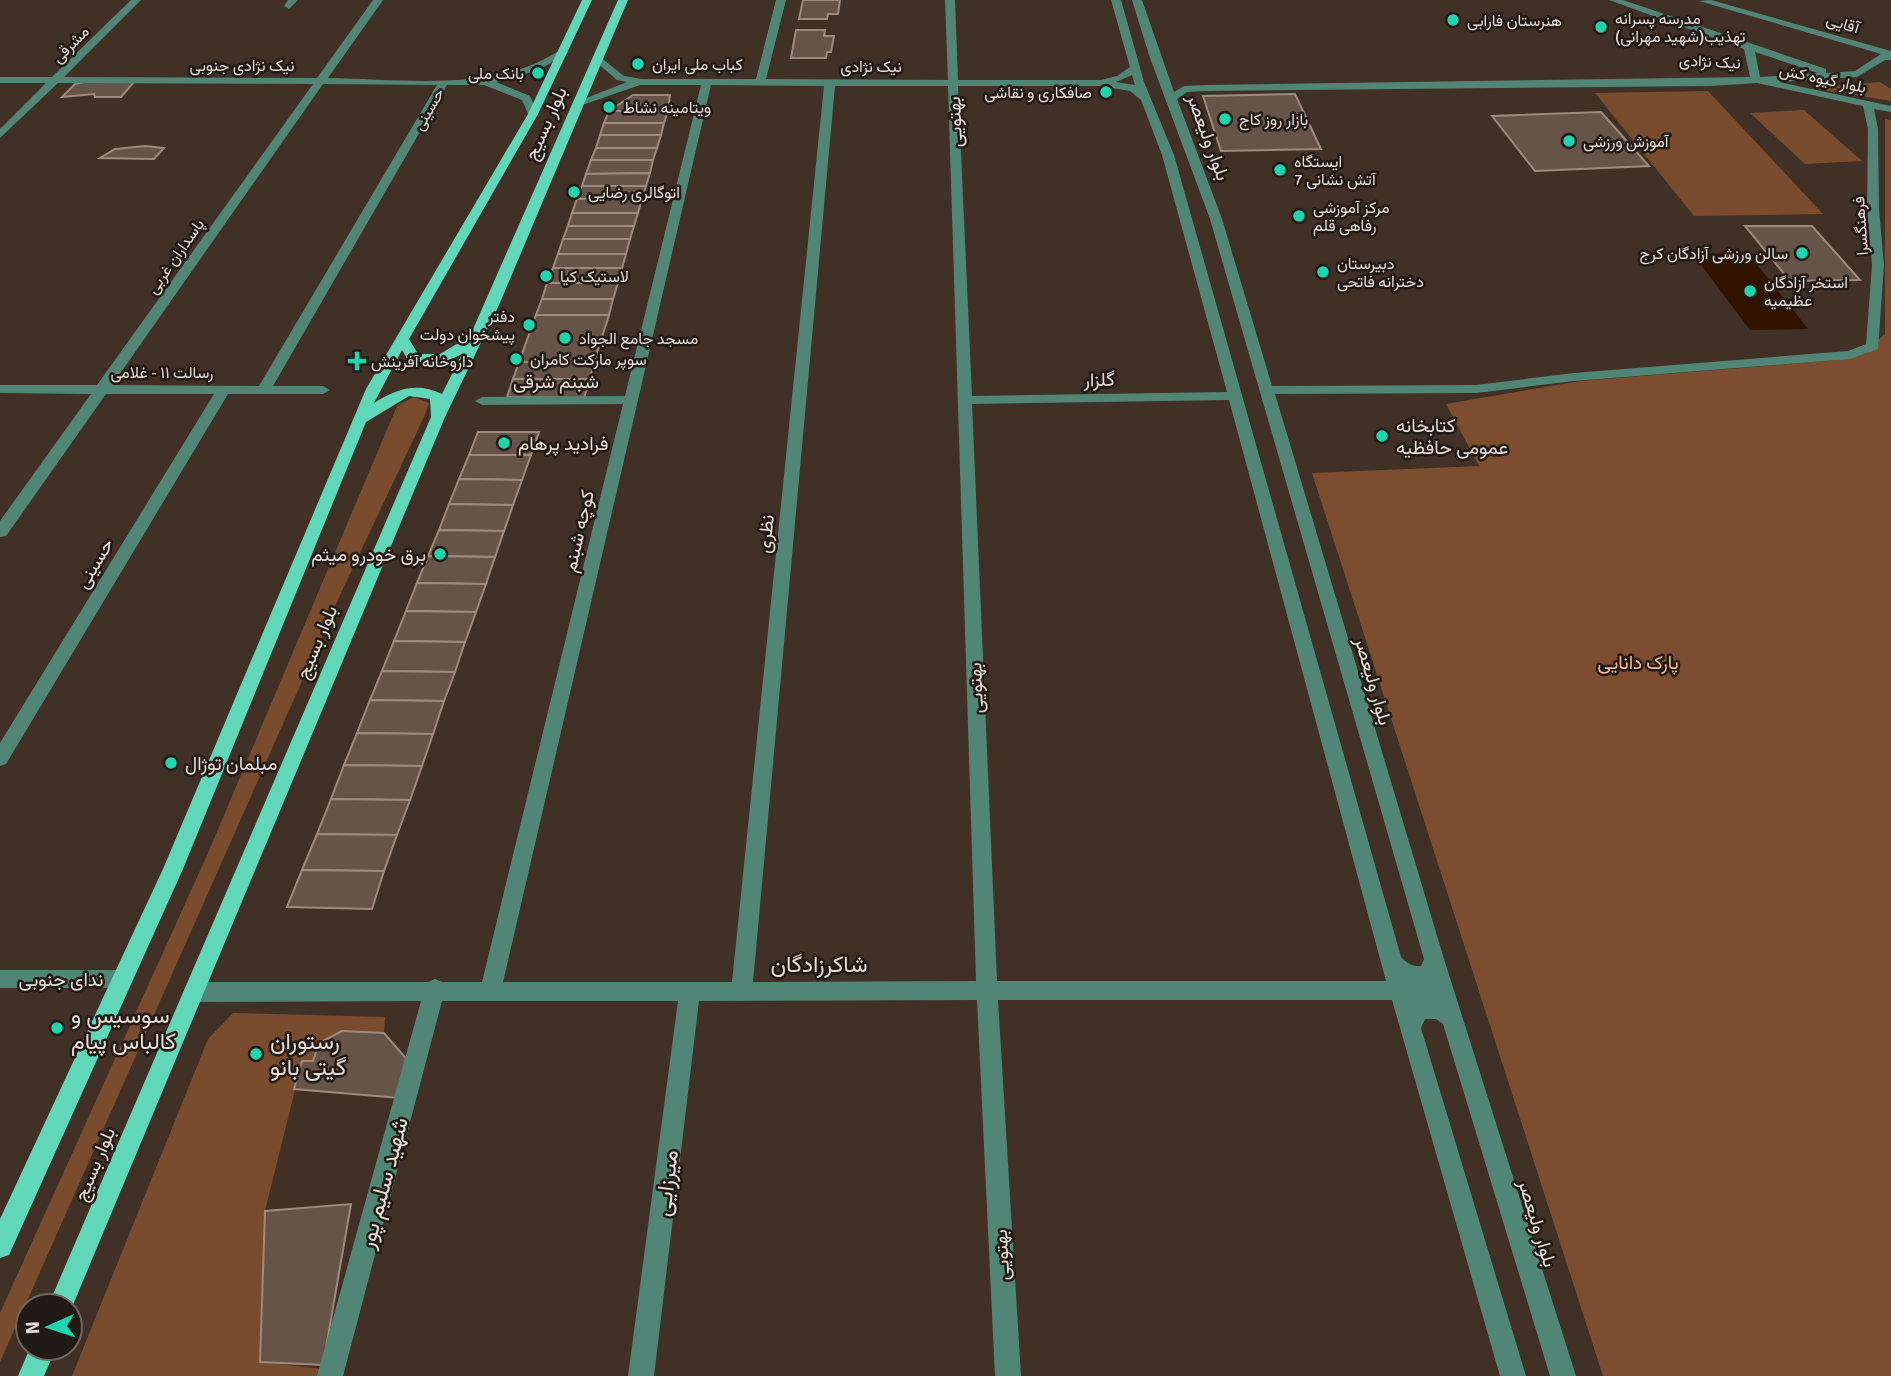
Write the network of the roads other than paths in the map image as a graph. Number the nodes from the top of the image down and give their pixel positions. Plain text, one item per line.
1 (136, 0) edge
2 (377, 0) edge
3 (587, 0) edge
4 (623, 0) edge
5 (781, 0) edge
6 (950, 0) edge
7 (1614, 0) edge
8 (1704, 1) edge
9 (1118, 4) edge
10 (1138, 4) edge
11 (1749, 47) junction
12 (564, 52) junction
13 (1891, 56) edge
14 (600, 60) junction
15 (1135, 68) junction
16 (1833, 75) junction
17 (0, 80) edge
18 (55, 80) junction
19 (1756, 80) junction
20 (320, 81) junction
21 (444, 82) junction
22 (484, 82) junction
23 (642, 82) junction
24 (707, 82) junction
25 (761, 82) junction
26 (830, 82) junction
27 (953, 82) junction
28 (1101, 83) junction
29 (1174, 83) junction
30 (1145, 98) junction
31 (581, 102) junction
32 (1868, 103) junction
33 (1891, 109) edge
34 (533, 114) junction
35 (0, 135) edge
36 (1180, 196) junction
37 (1197, 208) junction
38 (477, 336) junction
39 (402, 339) junction
40 (0, 389) edge
41 (102, 389) junction
42 (224, 389) junction
43 (262, 390) junction
44 (323, 390) dead end
45 (1267, 390) junction
46 (1235, 396) junction
47 (631, 400) junction
48 (964, 400) junction
49 (482, 401) dead end
50 (438, 417) junction
51 (360, 420) junction
52 (0, 533) edge
53 (0, 759) edge
54 (1434, 959) junction
55 (1393, 963) junction
56 (0, 979) edge
57 (122, 979) junction
58 (435, 989) junction
59 (491, 989) junction
60 (690, 990) junction
61 (742, 990) junction
62 (1444, 990) junction
63 (986, 991) junction
64 (194, 992) junction
65 (1400, 992) junction
66 (1453, 1019) junction
67 (1412, 1025) junction
68 (0, 1246) edge
69 (66, 1292) edge
70 (330, 1376) edge
71 (641, 1376) edge
72 (1008, 1376) edge
73 (1513, 1376) edge
74 (1563, 1376) edge

1 - 18 street, مشرقی
2 - 20 street, پاسداران غربی
3 - 12 main road, بلوار بسیج
4 - 14 main road, بلوار بسیج
5 - 25 street
6 - 27 street, بهتویی
7 - 11 street
8 - 13 street, آقایی
9 - 10 street
9 - 15 street, بلوار ولیعصر
10 - 29 street, بلوار ولیعصر
11 - 16 street
11 - 19 street, بلوار گیوه کش
12 - 22 street
12 - 34 main road, بلوار بسیج
13 - 16 street
14 - 23 street
14 - 31 main road, بلوار بسیج
15 - 28 street
15 - 30 street, بلوار ولیعصر
16 - 19 street
17 - 18 street, نیک نژادی جنوبی
18 - 20 street, نیک نژادی جنوبی
18 - 35 street, مشرقی
19 - 29 street, نیک نژادی
19 - 32 street, بلوار گیوه کش
20 - 21 street, نیک نژادی جنوبی
20 - 41 street, پاسداران غربی
21 - 22 street, نیک نژادی جنوبی
21 - 43 street, حسینی
22 - 34 street
23 - 24 street, نیک نژادی
23 - 31 street
24 - 25 street, نیک نژادی
24 - 47 street, کوچه شبنم
25 - 26 street, نیک نژادی
26 - 27 street, نیک نژادی
26 - 61 street, نظری
27 - 28 street, نیک نژادی
27 - 48 street, بهتویی
28 - 30 street
29 - 37 street, بلوار ولیعصر
30 - 36 street, بلوار ولیعصر
31 - 38 main road, بلوار بسیج
32 - 33 street, بلوار گیوه کش
32 - 45 street, فرهنگسرا
34 - 39 main road, بلوار بسیج
36 - 37 street, بلوار ولیعصر
36 - 37 street
37 - 45 street, بلوار ولیعصر
37 - 46 street, بلوار ولیعصر
38 - 39 main road
38 - 50 main road, بلوار بسیج
39 - 51 main road, بلوار بسیج
40 - 41 street, رسالت ۱۱ - غلامی
41 - 42 street, رسالت ۱۱ - غلامی
41 - 52 street, پاسداران غربی
42 - 43 street, رسالت ۱۱ - غلامی
42 - 53 street, حسینی
43 - 44 street, رسالت ۱۱ - غلامی
45 - 54 street, بلوار ولیعصر
46 - 48 street, گلزار
46 - 55 street, بلوار ولیعصر
47 - 49 street, شبنم شرقی
47 - 59 street, کوچه شبنم
48 - 63 street, بهتویی
50 - 51 main road
50 - 64 main road, بلوار بسیج
51 - 57 main road, بلوار بسیج
54 - 55 street
54 - 62 street, بلوار ولیعصر
55 - 65 street, بلوار ولیعصر
56 - 57 street, ندای جنوبی
57 - 68 main road, بلوار بسیج
58 - 59 street, شاکرزادگان
58 - 64 street, شاکرزادگان
58 - 70 street, شهید سلیم پور
59 - 60 street, شاکرزادگان
60 - 61 street, شاکرزادگان
60 - 71 street, میرزایی
61 - 63 street, شاکرزادگان
62 - 65 street, شاکرزادگان
62 - 66 street, بلوار ولیعصر
63 - 65 street, شاکرزادگان
63 - 72 street, بهتویی
64 - 69 main road, بلوار بسیج
65 - 67 street, بلوار ولیعصر
66 - 67 street
66 - 74 street, بلوار ولیعصر
67 - 73 street, بلوار ولیعصر

